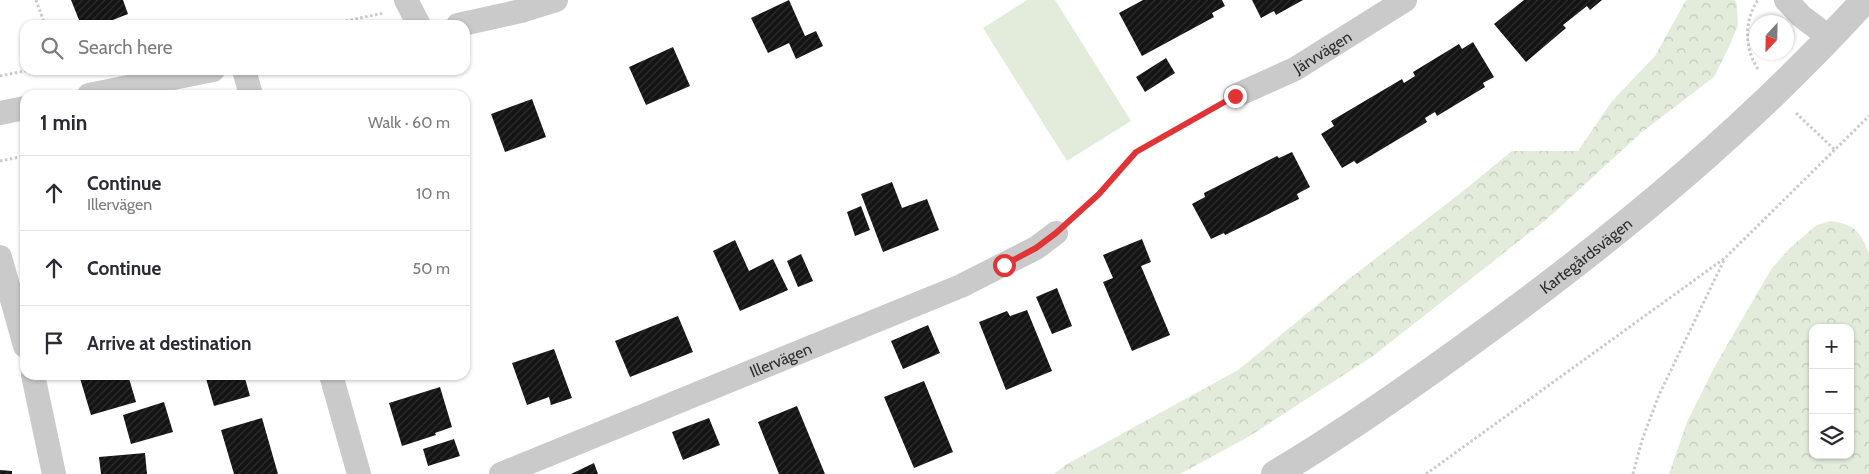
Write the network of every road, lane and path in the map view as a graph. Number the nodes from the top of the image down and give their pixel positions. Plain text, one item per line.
1 (36, 0) edge
2 (556, 0) edge
3 (1405, 0) edge
4 (1786, 0) edge
5 (1865, 0) edge
6 (411, 11) edge
7 (43, 20) edge
8 (356, 20) edge
9 (470, 22) edge
10 (1830, 38) junction
11 (20, 72) edge
12 (188, 75) edge
13 (245, 75) edge
14 (0, 76) edge
15 (114, 90) edge
16 (250, 90) edge
17 (1235, 96) joint
18 (20, 109) edge
19 (0, 113) edge
20 (1869, 116) edge
21 (20, 157) edge
22 (0, 161) edge
23 (1056, 233) joint
24 (0, 257) edge
25 (1725, 258) junction
26 (20, 328) edge
27 (34, 380) edge
28 (332, 380) edge
29 (54, 474) edge
30 (359, 474) edge
31 (501, 474) edge
32 (1275, 474) edge
33 (1426, 474) edge
34 (1633, 474) edge

1 - 7 path
2 - 9 street
3 - 17 street, Järvvägen
4 - 10 street
5 - 10 street, Kartegårdsvägen
6 - 8 path
10 - 32 street, Kartegårdsvägen
11 - 14 path
12 - 15 street
13 - 16 street
17 - 23 path
18 - 19 street
20 - 25 path
21 - 22 path
23 - 31 street, Illervägen
24 - 26 street
25 - 33 path
25 - 34 path
27 - 29 street
28 - 30 street

